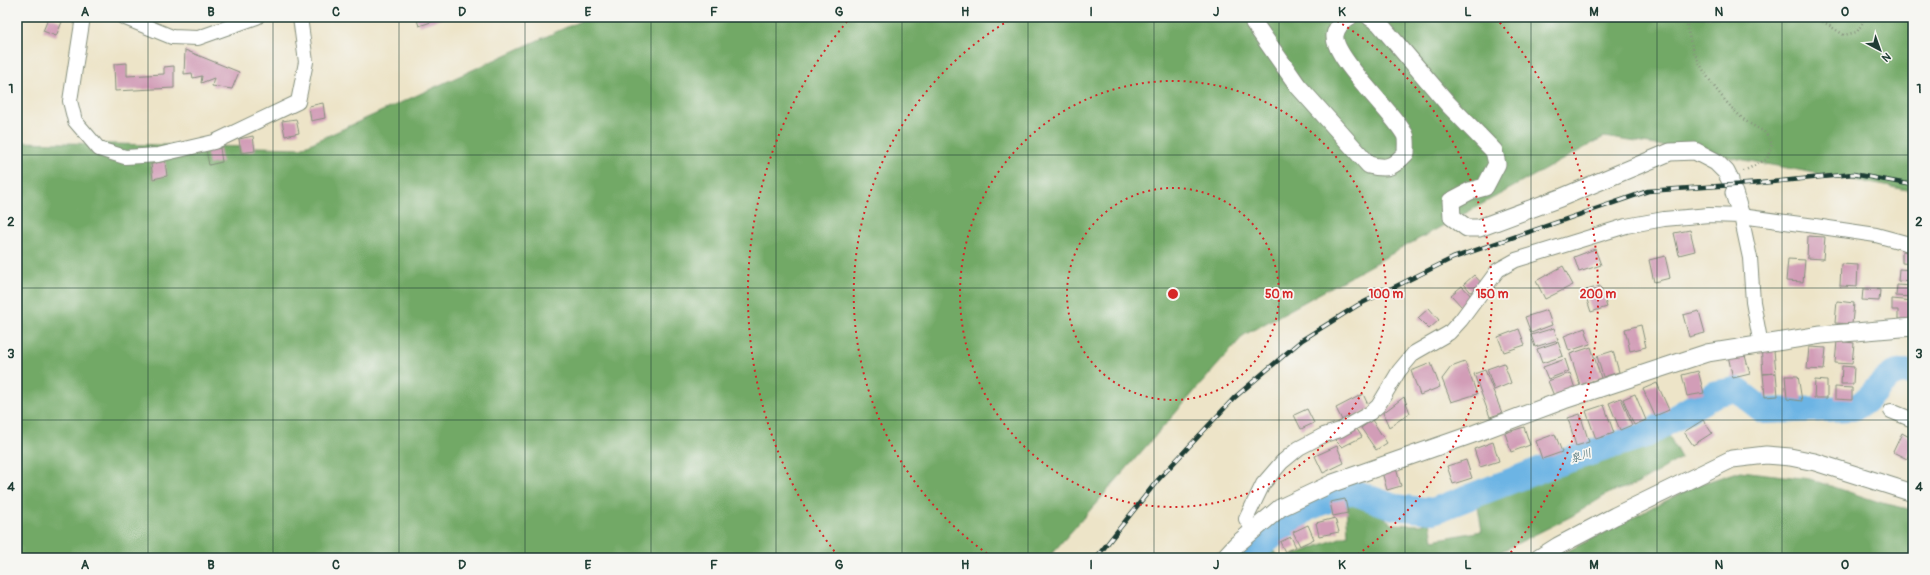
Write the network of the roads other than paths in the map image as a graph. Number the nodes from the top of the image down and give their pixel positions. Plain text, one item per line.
1 (83, 17) edge
2 (123, 17) edge
3 (257, 17) edge
4 (300, 17) edge
5 (1254, 17) edge
6 (1349, 17) edge
7 (1370, 17) edge
8 (1741, 216) junction
9 (1913, 245) edge
10 (1913, 327) edge
11 (1761, 345) junction
12 (1891, 411) dead end
13 (1913, 420) edge
14 (1913, 493) edge
15 (1254, 531) junction
16 (1224, 558) edge
17 (1539, 558) edge

1 - 4 street
2 - 3 street
5 - 6 street
7 - 8 street
8 - 9 street
8 - 11 street
8 - 15 street
10 - 11 street
11 - 15 street
12 - 13 street
14 - 17 street
15 - 16 street

